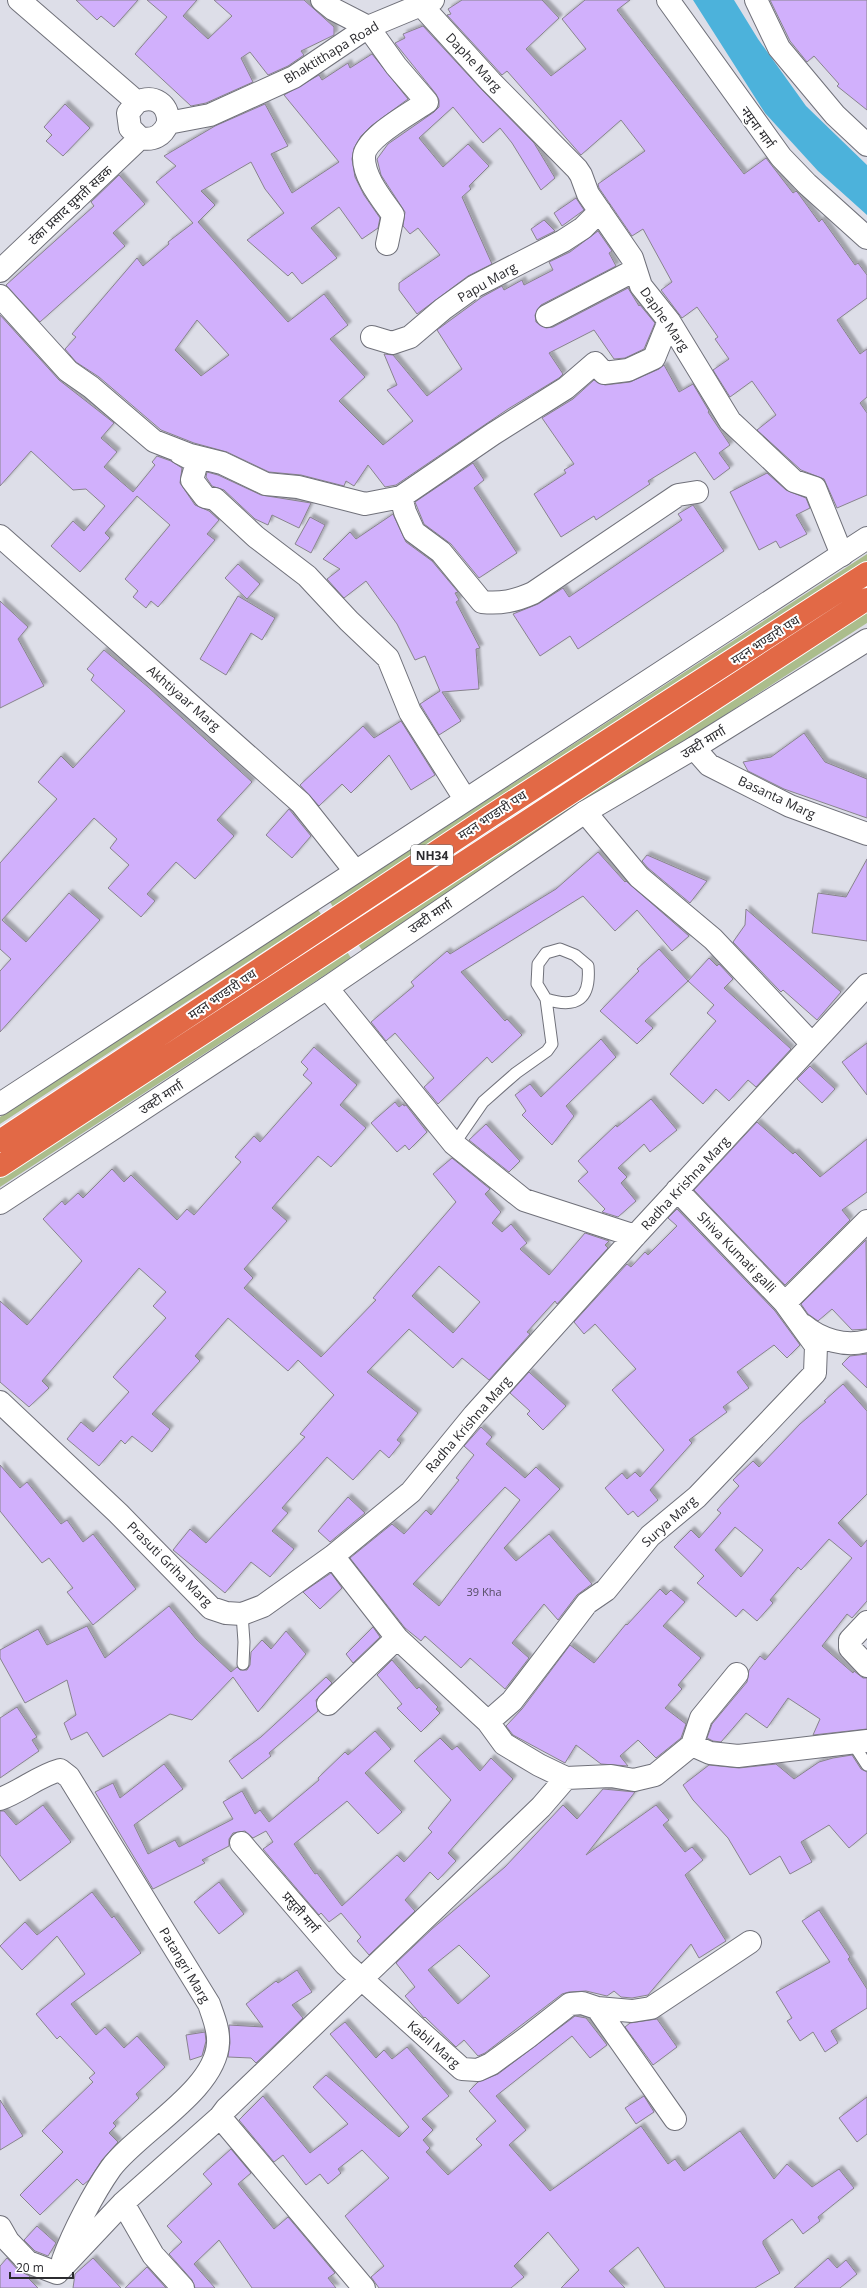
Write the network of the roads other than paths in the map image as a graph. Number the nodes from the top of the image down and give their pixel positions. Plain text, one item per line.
1 (19, 0) edge
2 (322, 0) edge
3 (668, 0) edge
4 (756, 0) edge
5 (427, 3) edge
6 (368, 27) junction
7 (136, 102) junction
8 (168, 123) junction
9 (140, 138) junction
10 (867, 145) edge
11 (600, 211) junction
12 (867, 238) edge
13 (387, 244) dead end
14 (635, 270) junction
15 (0, 271) edge
16 (0, 296) edge
17 (547, 316) dead end
18 (669, 321) junction
19 (372, 337) dead end
20 (170, 448) junction
21 (697, 492) dead end
22 (401, 497) junction
23 (0, 536) edge
24 (867, 538) edge
25 (842, 555) junction
26 (867, 573) edge
27 (867, 599) edge
28 (867, 640) edge
29 (694, 748) junction
30 (465, 798) junction
31 (585, 812) junction
32 (867, 834) edge
33 (355, 871) junction
34 (867, 985) edge
35 (327, 988) junction
36 (546, 999) junction
37 (812, 1044) junction
38 (0, 1104) edge
39 (0, 1141) edge
40 (454, 1144) junction
41 (0, 1166) edge
42 (677, 1190) junction
43 (0, 1203) edge
44 (867, 1221) edge
45 (635, 1236) junction
46 (789, 1310) junction
47 (867, 1341) edge
48 (0, 1402) edge
49 (333, 1556) junction
50 (242, 1614) junction
51 (867, 1622) edge
52 (397, 1638) junction
53 (243, 1664) dead end
54 (867, 1666) edge
55 (737, 1674) dead end
56 (328, 1704) dead end
57 (488, 1722) junction
58 (860, 1742) edge
59 (692, 1745) junction
60 (867, 1764) edge
61 (566, 1778) junction
62 (0, 1799) edge
63 (242, 1842) dead end
64 (750, 1942) dead end
65 (363, 1981) junction
66 (596, 2008) junction
67 (220, 2117) junction
68 (675, 2119) dead end
69 (123, 2203) junction
70 (0, 2227) edge
71 (58, 2281) edge
72 (183, 2288) edge
73 (364, 2288) edge

1 - 7 street
2 - 6 street
3 - 12 street, नमुना मार्ग
4 - 10 street
5 - 6 street, Bhaktithapa Road
5 - 11 street, Daphe Marg
6 - 8 street, Bhaktithapa Road
6 - 13 street
7 - 8 street
7 - 9 street
8 - 9 street
9 - 15 street, टंका प्रसाद घुमती सडक
11 - 14 street, Daphe Marg
11 - 19 street, Papu Marg
14 - 17 street
14 - 18 street, Daphe Marg
16 - 20 street
18 - 22 street
18 - 25 street, Daphe Marg
20 - 22 street
20 - 30 street
21 - 22 street
23 - 33 street, Akhtiyaar Marg
24 - 25 street
25 - 30 street
26 - 39 highway, मदन भण्डारी पथ / NH34
27 - 41 highway, मदन भण्डारी पथ / NH34
28 - 29 street, उक्टी मार्गा
29 - 31 street, उक्टी मार्गा
29 - 32 street, Basanta Marg
30 - 33 street
31 - 35 street, उक्टी मार्गा
31 - 37 street
33 - 38 street
34 - 37 street
35 - 40 street
35 - 43 street, उक्टी मार्गा
36 - 36 lane
36 - 40 lane
37 - 42 street, Radha Krishna Marg
40 - 45 street
42 - 45 street, Radha Krishna Marg
42 - 46 street, Shiva Kumati galli
44 - 46 street
45 - 49 street, Radha Krishna Marg
46 - 47 street
46 - 57 street, Surya Marg
48 - 50 street, Prasuti Griha Marg
49 - 50 street, Prasuti Griha Marg
49 - 52 street
50 - 53 lane
51 - 54 street
52 - 56 street
52 - 57 street
55 - 59 street
57 - 61 street
58 - 59 street
58 - 60 lane
59 - 61 street
61 - 65 street
62 - 71 street, Patangri Marg
63 - 65 street, प्रसुती मार्ग
64 - 66 street
65 - 66 street, Kabil Marg
65 - 67 street
66 - 68 street
67 - 69 street
67 - 73 street
69 - 71 street
69 - 72 street
70 - 71 street

